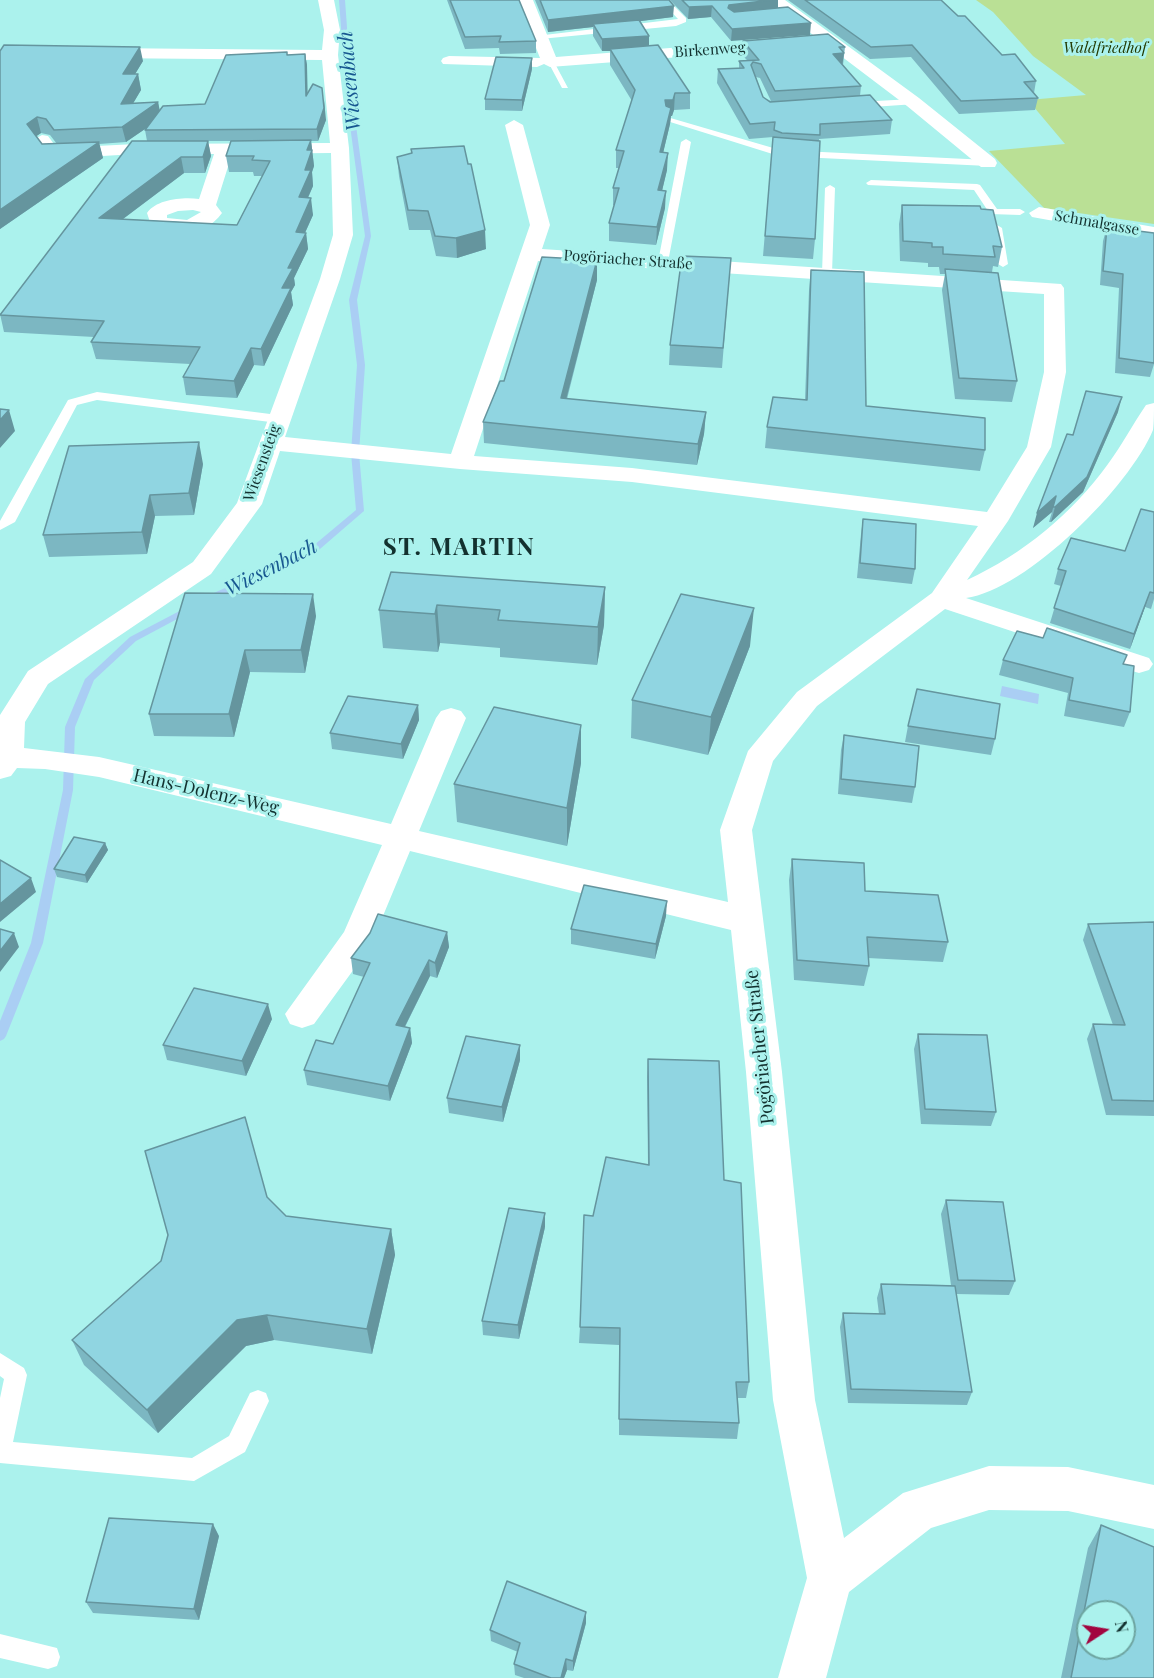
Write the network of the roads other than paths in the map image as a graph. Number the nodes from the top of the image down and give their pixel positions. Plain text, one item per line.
1 (326, 0) edge
2 (525, 0) edge
3 (664, 0) edge
4 (774, 8) edge
5 (540, 36) junction
6 (833, 41) junction
7 (82, 52) edge
8 (330, 55) junction
9 (449, 61) dead end
10 (550, 62) junction
11 (565, 86) dead end
12 (914, 102) junction
13 (848, 106) edge
14 (670, 119) edge
15 (514, 125) dead end
16 (42, 140) edge
17 (686, 142) dead end
18 (340, 148) junction
19 (225, 149) junction
20 (988, 163) joint
21 (871, 183) dead end
22 (830, 188) dead end
23 (206, 206) dead end
24 (994, 212) junction
25 (1029, 212) joint
26 (1154, 233) edge
27 (531, 254) junction
28 (663, 262) junction
29 (1003, 264) edge
30 (827, 273) junction
31 (1154, 410) edge
32 (275, 431) junction
33 (460, 462) junction
34 (996, 521) junction
35 (0, 526) edge
36 (944, 594) junction
37 (1139, 664) dead end
38 (451, 718) dead end
39 (4, 764) edge
40 (402, 838) junction
41 (746, 922) junction
42 (302, 1014) dead end
43 (0, 1363) edge
44 (258, 1401) dead end
45 (0, 1451) edge
46 (1154, 1508) edge
47 (830, 1578) junction
48 (0, 1646) edge
49 (48, 1657) dead end
50 (802, 1678) edge

1 - 8 street, Wiesensteig
2 - 5 street
3 - 5 lane
4 - 6 street
5 - 10 street
6 - 10 street, Birkenweg
6 - 12 street
7 - 8 street
8 - 18 street, Wiesensteig
9 - 10 street, Birkenweg
10 - 11 lane
12 - 13 lane
12 - 20 street
14 - 20 lane
15 - 27 street
16 - 19 street
17 - 28 lane
18 - 19 street
18 - 32 street, Wiesensteig
19 - 23 street
21 - 24 lane
22 - 30 lane
24 - 25 lane
24 - 29 lane
25 - 26 street, Schmalgasse
27 - 28 street, Pogöriacher Straße
27 - 33 street
28 - 30 street, Pogöriacher Straße
30 - 34 street, Pogöriacher Straße
31 - 36 street
32 - 33 street
32 - 35 lane
32 - 39 street, Wiesensteig
33 - 34 street
34 - 36 street, Pogöriacher Straße
36 - 37 street
36 - 41 street, Pogöriacher Straße
38 - 40 street
39 - 40 street, Hans-Dolenz-Weg
40 - 41 street, Hans-Dolenz-Weg
40 - 42 street
41 - 47 street, Pogöriacher Straße
43 - 45 lane
44 - 45 lane
46 - 47 street
47 - 50 street
48 - 49 lane

